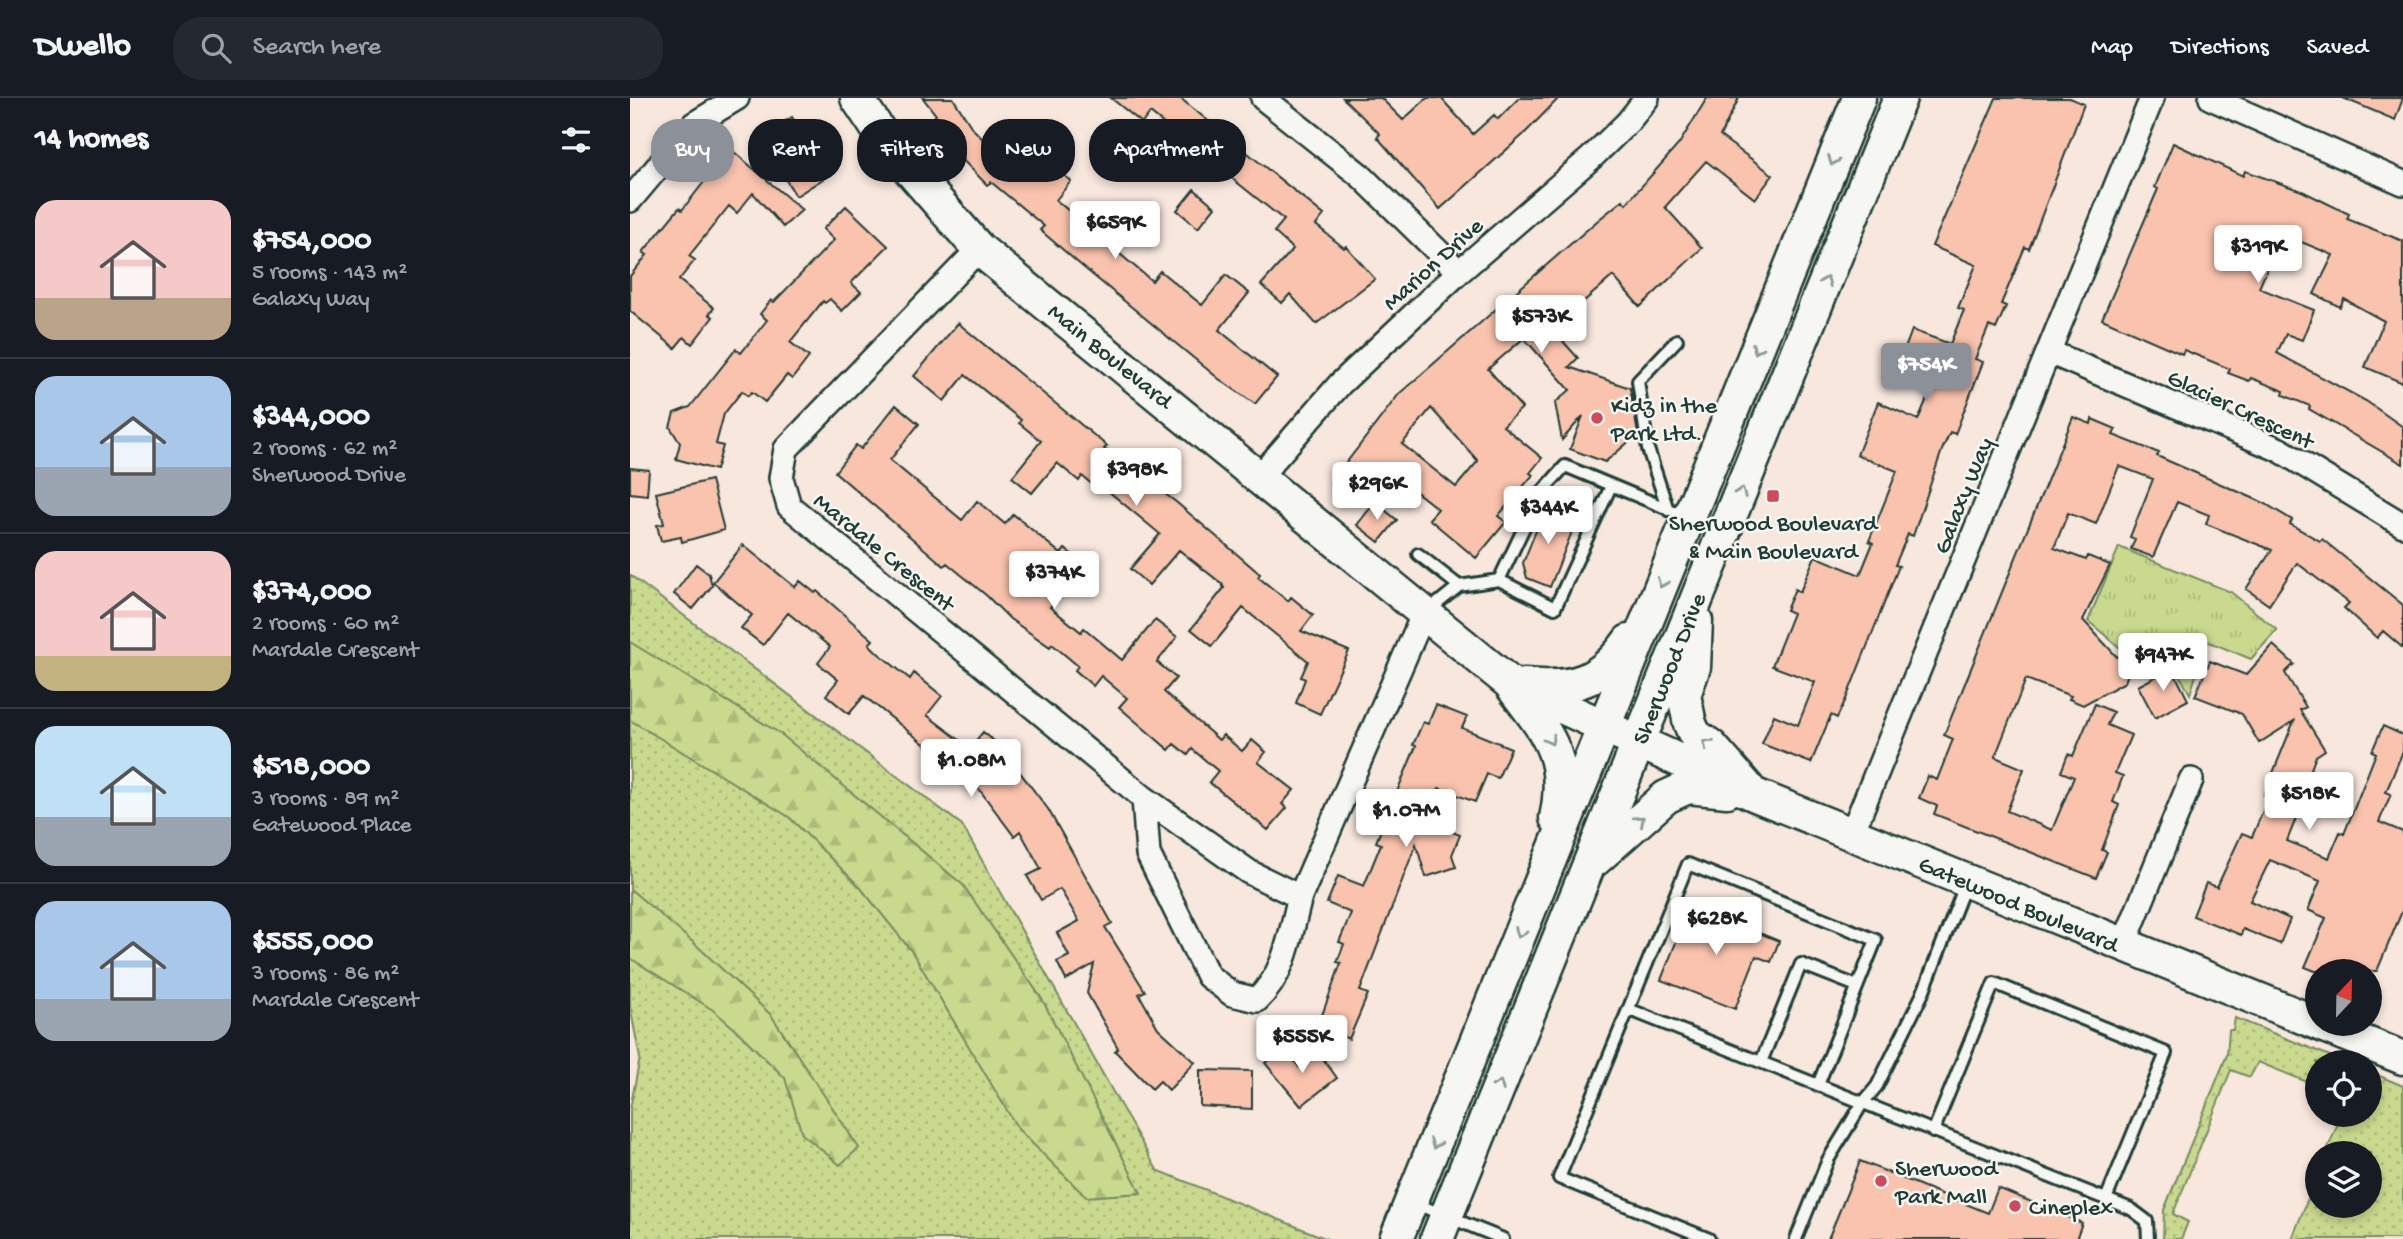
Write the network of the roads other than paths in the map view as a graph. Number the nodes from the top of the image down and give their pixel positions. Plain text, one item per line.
1 (737, 98) edge
2 (857, 98) edge
3 (1263, 98) edge
4 (1647, 98) edge
5 (1858, 98) edge
6 (1900, 98) edge
7 (2152, 98) edge
8 (2211, 98) edge
9 (2403, 183) edge
10 (630, 200) edge
11 (979, 248) junction
12 (1459, 272) junction
13 (1677, 340) dead end
14 (2049, 352) junction
15 (1260, 476) junction
16 (1611, 486) junction
17 (1678, 514) junction
18 (2403, 525) edge
19 (1418, 554) dead end
20 (1499, 580) junction
21 (1459, 586) junction
22 (1697, 600) junction
23 (1649, 614) junction
24 (1423, 615) junction
25 (1510, 684) junction
26 (1603, 726) junction
27 (1638, 742) junction
28 (2191, 780) dead end
29 (1753, 794) junction
30 (1144, 798) junction
31 (1852, 833) junction
32 (1589, 866) junction
33 (1545, 869) junction
34 (1967, 880) junction
35 (1300, 897) junction
36 (2123, 946) junction
37 (1857, 986) junction
38 (1628, 1009) junction
39 (2403, 1058) edge
40 (1761, 1062) junction
41 (1818, 1085) junction
42 (1862, 1104) junction
43 (1933, 1132) junction
44 (2106, 1199) junction
45 (1411, 1202) junction
46 (1441, 1228) edge
47 (1396, 1239) edge
48 (1503, 1239) edge
49 (1709, 1239) edge
50 (1796, 1239) edge
51 (2148, 1239) edge

1 - 10 street
2 - 11 main road, Main Boulevard
3 - 12 street
4 - 12 street, Marion Drive
5 -> 17 main road, Sherwood Drive
22 -> 6 main road, Sherwood Drive
7 - 14 street, Galaxy Way
8 - 9 street
11 - 15 main road, Main Boulevard
11 - 30 street, Mardale Crescent
12 - 15 street, Marion Drive
13 - 17 lane
14 - 18 street, Glacier Crescent
14 - 31 street, Galaxy Way
15 - 24 main road, Main Boulevard
16 - 17 lane
16 - 20 lane
16 - 20 lane
17 -> 23 main road, Sherwood Drive
19 - 21 lane
20 - 21 lane
21 - 24 lane
22 - 27 main road, Sherwood Drive
29 -> 22 main road
23 - 25 main road
23 - 26 main road, Sherwood Drive
24 - 25 main road, Main Boulevard
24 - 35 street
25 - 26 main road, Main Boulevard
25 -> 33 main road
26 - 27 main road, Main Boulevard
26 - 33 main road, Sherwood Drive
27 - 29 main road, Gatewood Boulevard
27 - 32 main road, Sherwood Drive
28 - 36 street
29 - 31 main road, Gatewood Boulevard
32 -> 29 main road
30 - 35 street, Mardale Crescent
30 - 35 street
31 - 34 main road, Gatewood Boulevard
46 -> 32 main road, Sherwood Drive
33 -> 45 main road, Sherwood Drive
34 - 36 main road, Gatewood Boulevard
34 - 42 lane
36 - 39 main road, Gatewood Boulevard
37 - 38 lane
37 - 40 lane
37 - 41 lane
38 - 40 lane
38 - 49 lane
40 - 41 lane
41 - 42 lane
42 - 43 lane
42 - 50 lane
43 - 44 lane
43 - 44 lane
44 - 51 lane
45 - 46 lane
45 - 47 main road, Sherwood Drive
46 - 48 lane

